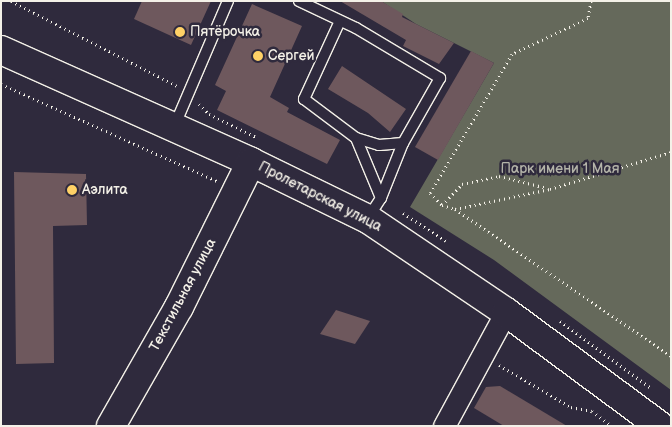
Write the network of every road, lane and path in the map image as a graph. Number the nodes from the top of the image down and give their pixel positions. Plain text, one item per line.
1 (228, 1) edge
2 (299, 1) edge
3 (591, 1) edge
4 (339, 23) junction
5 (1, 50) edge
6 (1, 84) edge
7 (174, 128) junction
8 (356, 138) junction
9 (403, 143) junction
10 (671, 152) edge
11 (251, 162) junction
12 (550, 189) junction
13 (238, 190) junction
14 (442, 205) junction
15 (374, 209) junction
16 (455, 210) junction
17 (506, 312) junction
18 (483, 355) junction
19 (671, 356) edge
20 (111, 426) edge
21 (444, 426) edge
22 (612, 426) edge
23 (660, 426) edge

1 - 7 lane
2 - 4 lane
3 - 14 path
4 - 8 lane
4 - 9 lane
5 - 7 street, Пролетарская улица
6 - 13 path
7 - 11 street, Пролетарская улица
8 - 9 lane
8 - 15 lane
9 - 15 lane
10 - 12 path
11 - 13 street, Текстильная улица
11 - 15 street, Пролетарская улица
12 - 14 path
12 - 16 path
13 - 20 street, Текстильная улица
14 - 16 path
15 - 17 street, Пролетарская улица
16 - 19 path
17 - 18 street
17 - 23 street, Пролетарская улица
18 - 21 street
18 - 22 path

